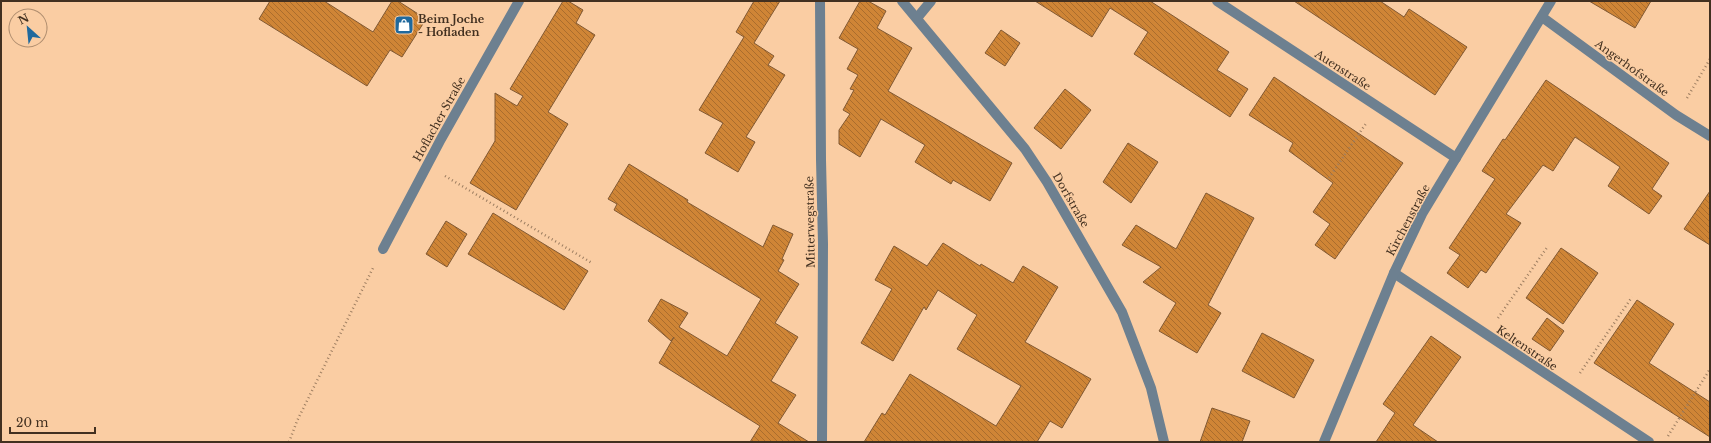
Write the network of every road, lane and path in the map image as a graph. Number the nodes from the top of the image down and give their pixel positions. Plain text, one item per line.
1 (519, 1) edge
2 (820, 1) edge
3 (902, 1) edge
4 (931, 1) edge
5 (1216, 1) edge
6 (1551, 1) edge
7 (1542, 17) junction
8 (917, 18) junction
9 (1710, 58) edge
10 (1377, 107) junction
11 (1676, 115) junction
12 (1710, 136) edge
13 (1456, 158) junction
14 (427, 165) junction
15 (1329, 178) dead end
16 (1548, 246) dead end
17 (383, 249) joint
18 (592, 263) dead end
19 (1394, 273) junction
20 (1632, 297) dead end
21 (1486, 335) junction
22 (1710, 369) edge
23 (1569, 390) junction
24 (289, 442) edge
25 (822, 442) edge
26 (1164, 442) edge
27 (1324, 442) edge
28 (1649, 442) edge
29 (1664, 442) edge

1 - 14 street, Hoflacher Straße
2 - 25 street, Mitterwegstraße
3 - 8 street, Dorfstraße
4 - 8 street
5 - 10 street, Auenstraße
6 - 7 street, Kirchenstraße
7 - 11 street, Angerhofstraße
7 - 13 street, Kirchenstraße
8 - 26 street, Dorfstraße
9 - 11 path
10 - 13 street, Auenstraße
10 - 15 path
11 - 12 street, Angerhofstraße
13 - 19 street, Kirchenstraße
14 - 17 street, Hoflacher Straße
14 - 18 path
16 - 21 path
17 - 24 path
19 - 21 street, Keltenstraße
19 - 27 street, Kirchenstraße
20 - 23 path
21 - 23 street, Keltenstraße
22 - 29 path
23 - 28 street, Keltenstraße

